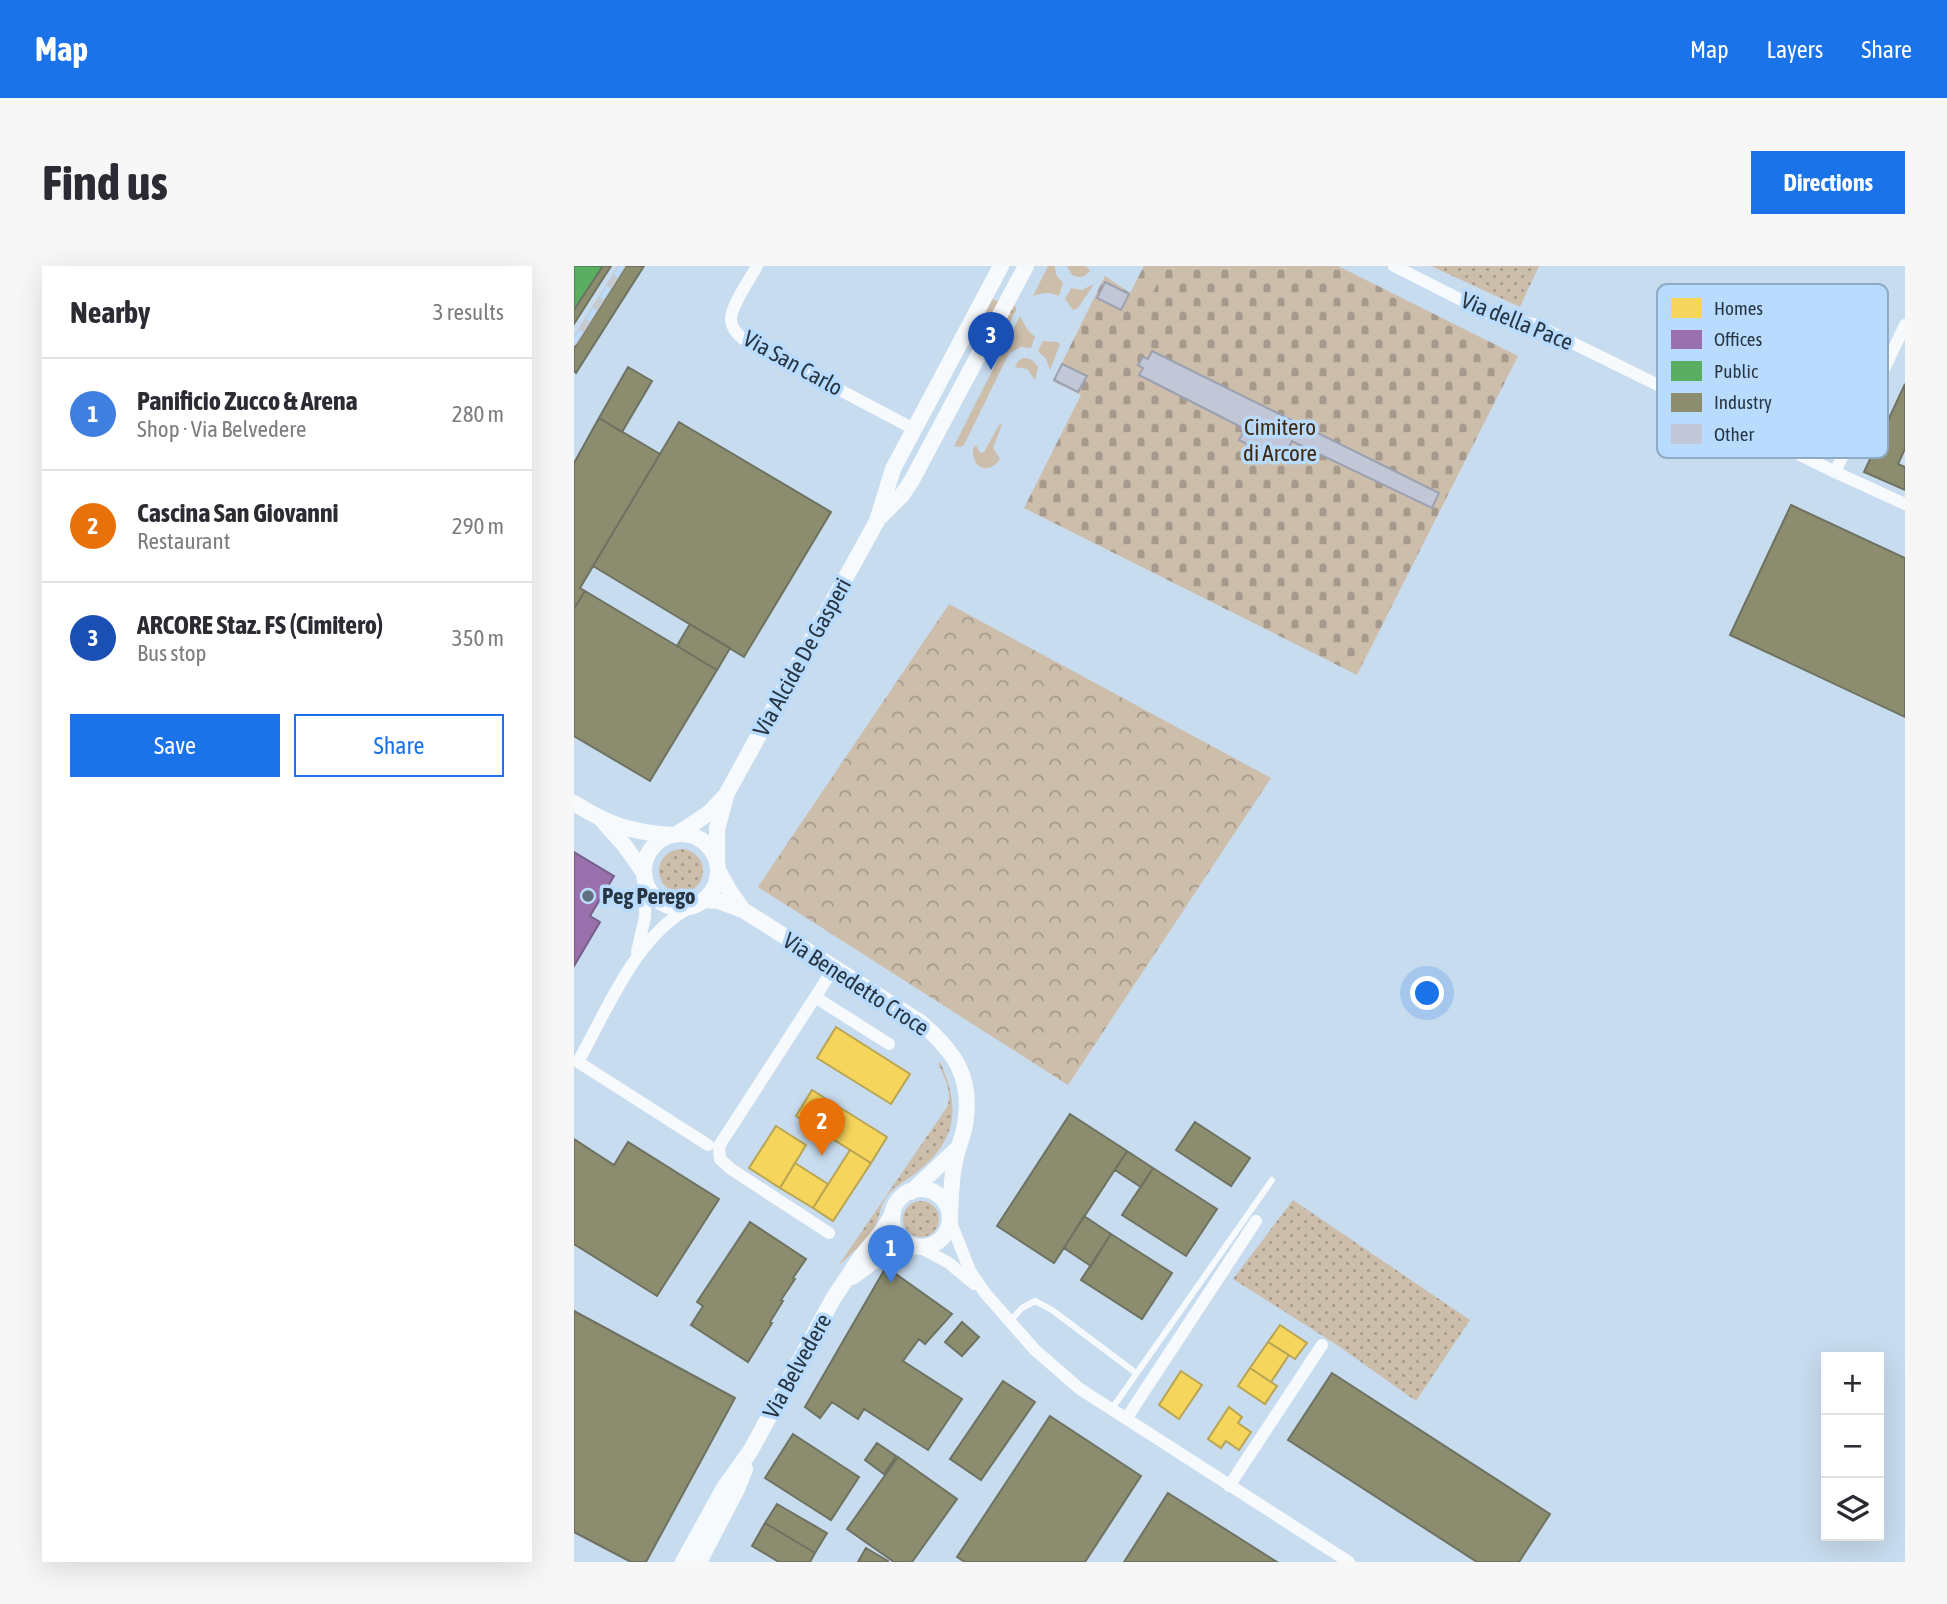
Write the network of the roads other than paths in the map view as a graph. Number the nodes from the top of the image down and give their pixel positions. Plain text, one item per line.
1 (1001, 266) edge
2 (1026, 266) edge
3 (1394, 266) edge
4 (755, 268) edge
5 (1905, 325) edge
6 (1888, 361) edge
7 (1657, 384) edge
8 (914, 429) junction
9 (933, 441) junction
10 (1807, 458) edge
11 (1842, 458) edge
12 (1835, 472) junction
13 (1905, 504) edge
14 (877, 521) junction
15 (727, 793) junction
16 (574, 803) edge
17 (600, 819) junction
18 (674, 835) junction
19 (718, 866) junction
20 (645, 880) junction
21 (698, 903) junction
22 (743, 910) junction
23 (636, 956) junction
24 (834, 968) junction
25 (815, 998) junction
26 (889, 1044) dead end
27 (708, 1145) dead end
28 (958, 1148) junction
29 (1272, 1180) dead end
30 (910, 1192) junction
31 (893, 1213) junction
32 (950, 1218) junction
33 (1256, 1221) dead end
34 (829, 1233) dead end
35 (916, 1246) junction
36 (845, 1283) junction
37 (985, 1293) junction
38 (1010, 1321) junction
39 (1322, 1345) dead end
40 (1136, 1373) junction
41 (1111, 1410) junction
42 (1126, 1419) junction
43 (751, 1450) junction
44 (1229, 1486) junction
45 (699, 1532) junction
46 (683, 1562) edge
47 (691, 1562) edge
48 (699, 1562) edge
49 (1349, 1562) edge

1 - 8 street, Via Alcide De Gasperi
2 - 9 street, Via Alcide De Gasperi
3 - 7 street, Via della Pace
4 - 8 street, Via San Carlo
5 - 6 street
8 - 9 lane
8 - 14 street, Via Alcide De Gasperi
9 - 14 street, Via Alcide De Gasperi
10 - 12 street, Via della Pace
11 - 12 street
12 - 13 street, Via della Pace
14 - 15 street, Via Alcide De Gasperi
15 - 18 street, Via Alcide De Gasperi
15 - 19 street, Via Alcide De Gasperi
16 - 17 street
17 - 18 street
17 - 20 street
18 - 19 street
18 - 20 street
19 - 21 street
19 - 22 street, Via Benedetto Croce
20 - 21 street
20 - 23 street
21 - 22 street, Via Benedetto Croce
21 - 23 street
22 - 24 street, Via Benedetto Croce
23 - 27 street
24 - 25 street
24 - 28 street, Via Benedetto Croce
25 - 26 street
25 - 34 street
28 - 30 street
28 - 32 street, Via Benedetto Croce
29 - 40 lane
30 - 31 street
30 - 32 street
31 - 35 street
31 - 36 street, Via Belvedere
32 - 35 street
32 - 37 street
33 - 42 street
35 - 36 street, Via Belvedere
35 - 37 street
36 - 43 street, Via Belvedere
37 - 38 street
38 - 40 lane
38 - 41 street
39 - 44 street
40 - 41 lane
41 - 42 street
42 - 44 street
43 - 45 street, Via Belvedere
43 - 48 street, Via Belvedere
44 - 49 street
45 - 46 street, Via Belvedere
45 - 47 street, Via Belvedere

